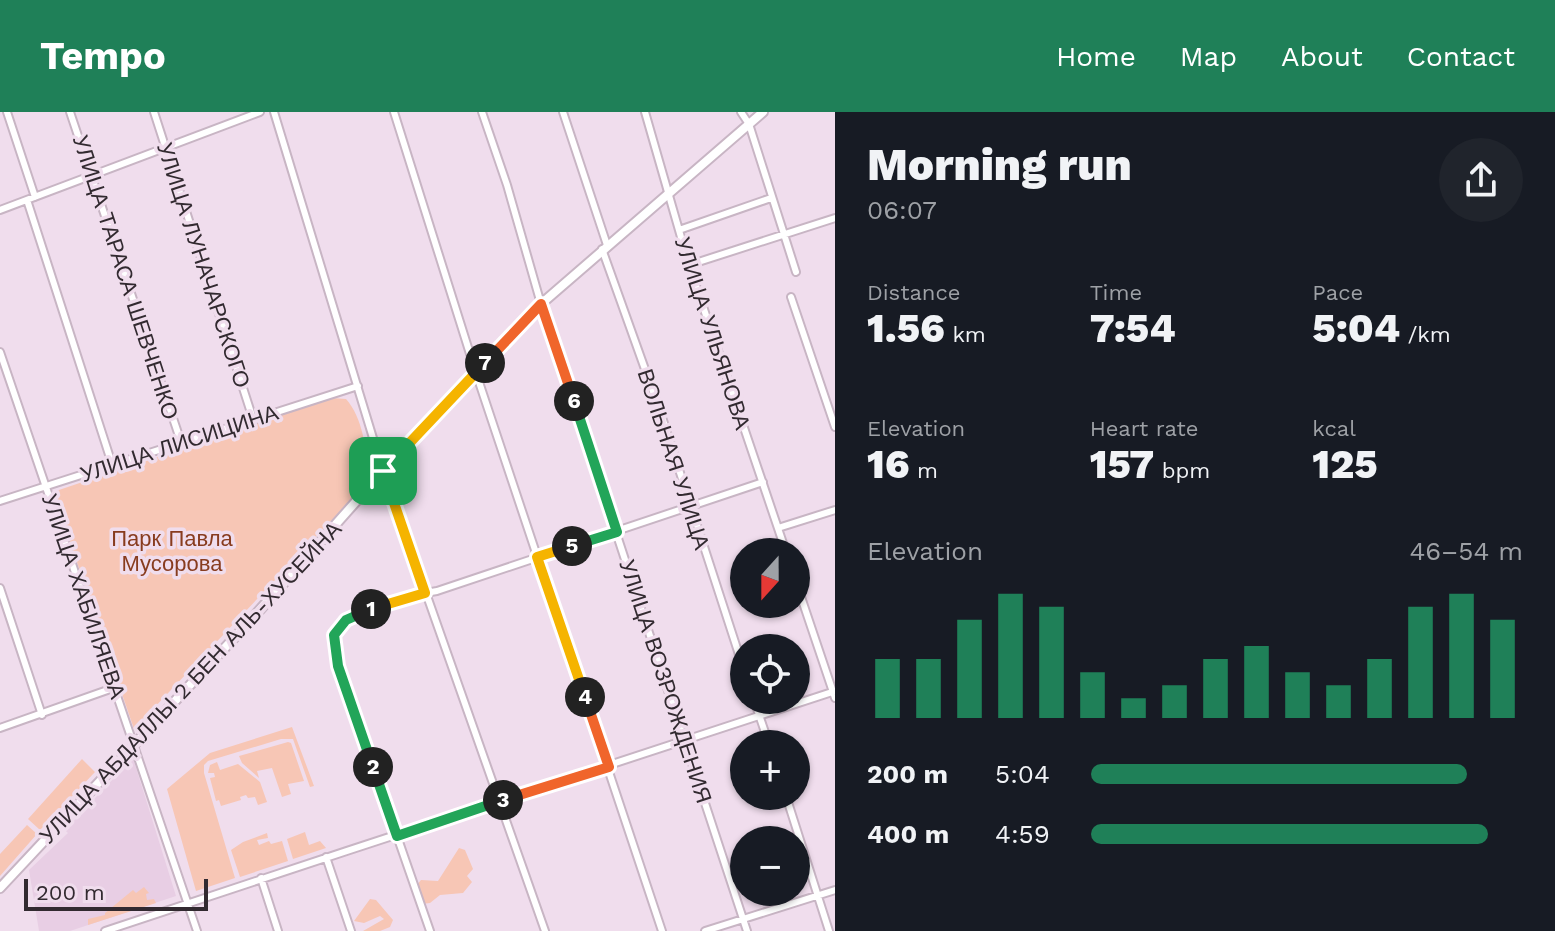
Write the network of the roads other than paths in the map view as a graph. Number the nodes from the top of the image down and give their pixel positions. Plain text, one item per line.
1 (7, 112) edge
2 (70, 112) edge
3 (154, 112) edge
4 (260, 112) edge
5 (274, 112) edge
6 (394, 112) edge
7 (482, 112) edge
8 (563, 112) edge
9 (645, 112) edge
10 (741, 112) edge
11 (763, 112) edge
12 (241, 116) edge
13 (749, 124) junction
14 (166, 147) junction
15 (93, 174) junction
16 (668, 193) junction
17 (35, 197) junction
18 (771, 198) junction
19 (27, 200) junction
20 (0, 210) edge
21 (835, 218) edge
22 (679, 230) junction
23 (783, 234) junction
24 (605, 247) junction
25 (689, 265) junction
26 (796, 272) dead end
27 (791, 297) dead end
28 (541, 304) junction
29 (0, 352) edge
30 (476, 373) junction
31 (358, 386) junction
32 (253, 419) junction
33 (835, 427) edge
34 (181, 442) junction
35 (112, 464) junction
36 (383, 471) junction
37 (763, 482) junction
38 (45, 485) junction
39 (0, 501) edge
40 (689, 506) junction
41 (835, 510) edge
42 (778, 528) junction
43 (617, 532) junction
44 (781, 538) edge
45 (537, 557) junction
46 (0, 588) edge
47 (425, 593) junction
48 (808, 618) edge
49 (732, 634) edge
50 (116, 687) junction
51 (834, 694) edge
52 (42, 715) junction
53 (759, 716) junction
54 (0, 728) edge
55 (764, 730) edge
56 (683, 741) junction
57 (134, 742) junction
58 (609, 767) junction
59 (499, 801) junction
60 (791, 810) edge
61 (397, 836) junction
62 (326, 857) junction
63 (261, 878) junction
64 (0, 888) edge
65 (835, 890) edge
66 (818, 895) junction
67 (187, 902) junction
68 (743, 919) junction
69 (117, 929) edge
70 (105, 931) edge
71 (197, 931) edge
72 (278, 931) edge
73 (351, 931) edge
74 (430, 931) edge
75 (545, 931) edge
76 (662, 931) edge
77 (705, 931) edge
78 (747, 931) edge
79 (829, 931) edge

1 - 17 street
2 - 15 street, УЛИЦА ТАРАСА ШЕВЧЕНКО
3 - 14 street, УЛИЦА ЛУНАЧАРСКОГО
4 - 12 street
5 - 31 street
6 - 30 street
7 - 28 street, УЛИЦА ВОЗРОЖДЕНИЯ
8 - 24 street, ВОЛЬНАЯ УЛИЦА
9 - 16 street, УЛИЦА УЛЬЯНОВА
10 - 13 street
11 - 13 main road, УЛИЦА АБДАЛЛЫ 2 БЕН АЛЬ-ХУСЕЙНА
12 - 14 street
13 - 16 main road, УЛИЦА АБДАЛЛЫ 2 БЕН АЛЬ-ХУСЕЙНА
13 - 18 street
14 - 15 street
14 - 32 street, УЛИЦА ЛУНАЧАРСКОГО
15 - 17 street
15 - 34 street, УЛИЦА ТАРАСА ШЕВЧЕНКО
16 - 22 street, УЛИЦА УЛЬЯНОВА
16 - 24 main road, УЛИЦА АБДАЛЛЫ 2 БЕН АЛЬ-ХУСЕЙНА
17 - 19 street
18 - 22 street
18 - 23 street
19 - 20 street
19 - 35 street
21 - 23 street
22 - 25 street, УЛИЦА УЛЬЯНОВА
23 - 25 street
23 - 26 street
24 - 28 main road, УЛИЦА АБДАЛЛЫ 2 БЕН АЛЬ-ХУСЕЙНА
24 - 40 street, ВОЛЬНАЯ УЛИЦА
25 - 37 street, УЛИЦА УЛЬЯНОВА
27 - 33 street
28 - 30 main road, УЛИЦА АБДАЛЛЫ 2 БЕН АЛЬ-ХУСЕЙНА
28 - 43 street, УЛИЦА ВОЗРОЖДЕНИЯ
29 - 38 street, УЛИЦА ХАБИЛЯЕВА
30 - 36 main road, УЛИЦА АБДАЛЛЫ 2 БЕН АЛЬ-ХУСЕЙНА
30 - 45 street
31 - 32 street, УЛИЦА ЛИСИЦИНА
31 - 36 street
32 - 34 street, УЛИЦА ЛИСИЦИНА
34 - 35 street, УЛИЦА ЛИСИЦИНА
35 - 38 street, УЛИЦА ЛИСИЦИНА
36 - 47 street
36 - 57 main road, УЛИЦА АБДАЛЛЫ 2 БЕН АЛЬ-ХУСЕЙНА
37 - 40 street
37 - 42 street, УЛИЦА УЛЬЯНОВА
38 - 39 street, УЛИЦА ЛИСИЦИНА
38 - 50 street, УЛИЦА ХАБИЛЯЕВА
40 - 43 street
40 - 49 street, ВОЛЬНАЯ УЛИЦА
41 - 42 street
42 - 44 street, УЛИЦА УЛЬЯНОВА
43 - 45 street
43 - 56 street, УЛИЦА ВОЗРОЖДЕНИЯ
45 - 47 street
45 - 58 street
46 - 52 street
47 - 59 street
47 - 61 street
48 - 51 street
50 - 52 street
50 - 57 street, УЛИЦА ХАБИЛЯЕВА
51 - 53 street
52 - 54 street
53 - 55 street
53 - 56 street
56 - 58 street
56 - 68 street, УЛИЦА ВОЗРОЖДЕНИЯ
57 - 64 main road, УЛИЦА АБДАЛЛЫ 2 БЕН АЛЬ-ХУСЕЙНА
57 - 67 street, УЛИЦА ХАБИЛЯЕВА
58 - 59 street
58 - 76 street
59 - 61 street
59 - 75 street
60 - 66 street
61 - 62 street
61 - 74 street
62 - 63 street
62 - 73 street
63 - 67 street
63 - 72 street
65 - 66 street
66 - 68 street
66 - 79 street
67 - 69 street
67 - 71 street, УЛИЦА ХАБИЛЯЕВА
68 - 77 street
68 - 78 street, УЛИЦА ВОЗРОЖДЕНИЯ
69 - 70 street

